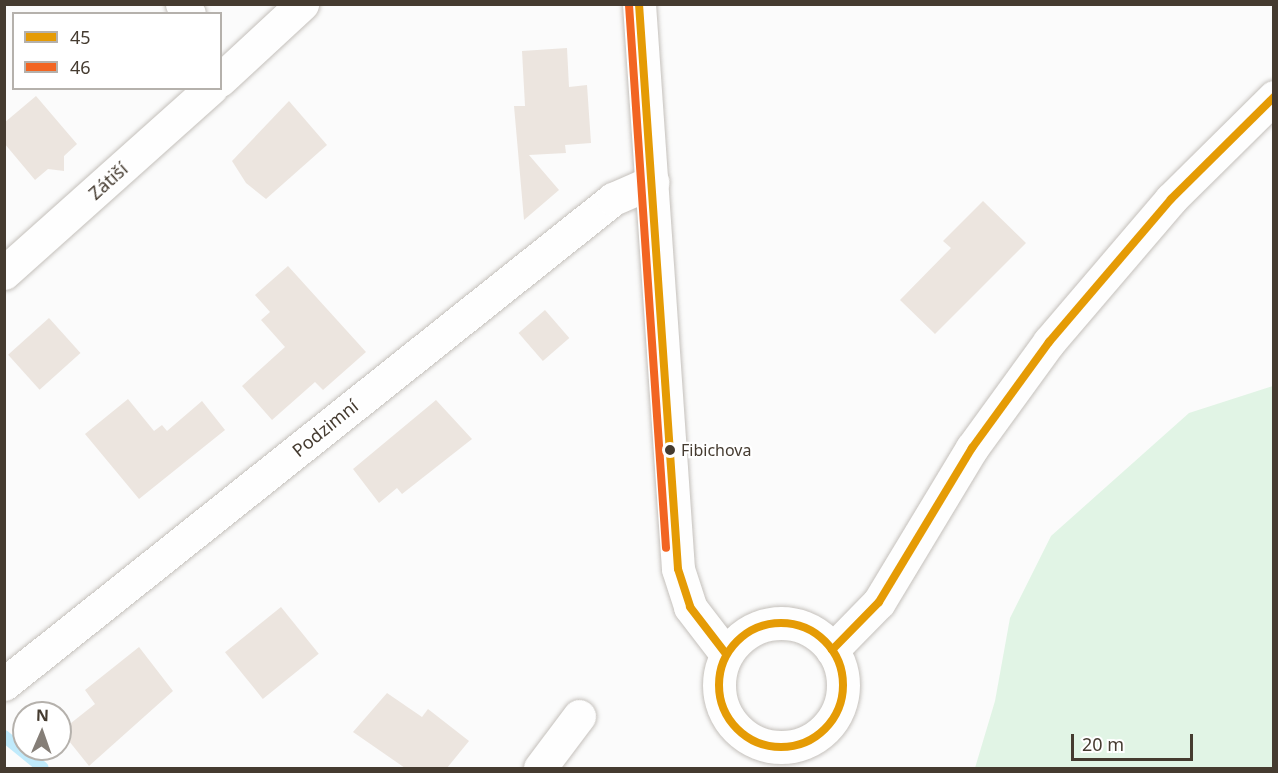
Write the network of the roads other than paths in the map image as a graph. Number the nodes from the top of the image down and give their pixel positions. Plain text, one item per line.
1 (302, 4) edge
2 (639, 4) edge
3 (222, 72) edge
4 (202, 90) edge
5 (1274, 97) edge
6 (652, 182) junction
7 (4, 273) edge
8 (832, 650) junction
9 (726, 654) junction
10 (4, 684) edge
11 (579, 716) dead end
12 (780, 757) edge
13 (540, 768) edge

1 - 3 street, Zátiší
2 - 6 street
4 - 7 street, Zátiší
5 - 8 street
6 - 9 street
6 - 10 street, Podzimní
8 - 9 street
8 - 12 street
9 - 12 street
11 - 13 street

